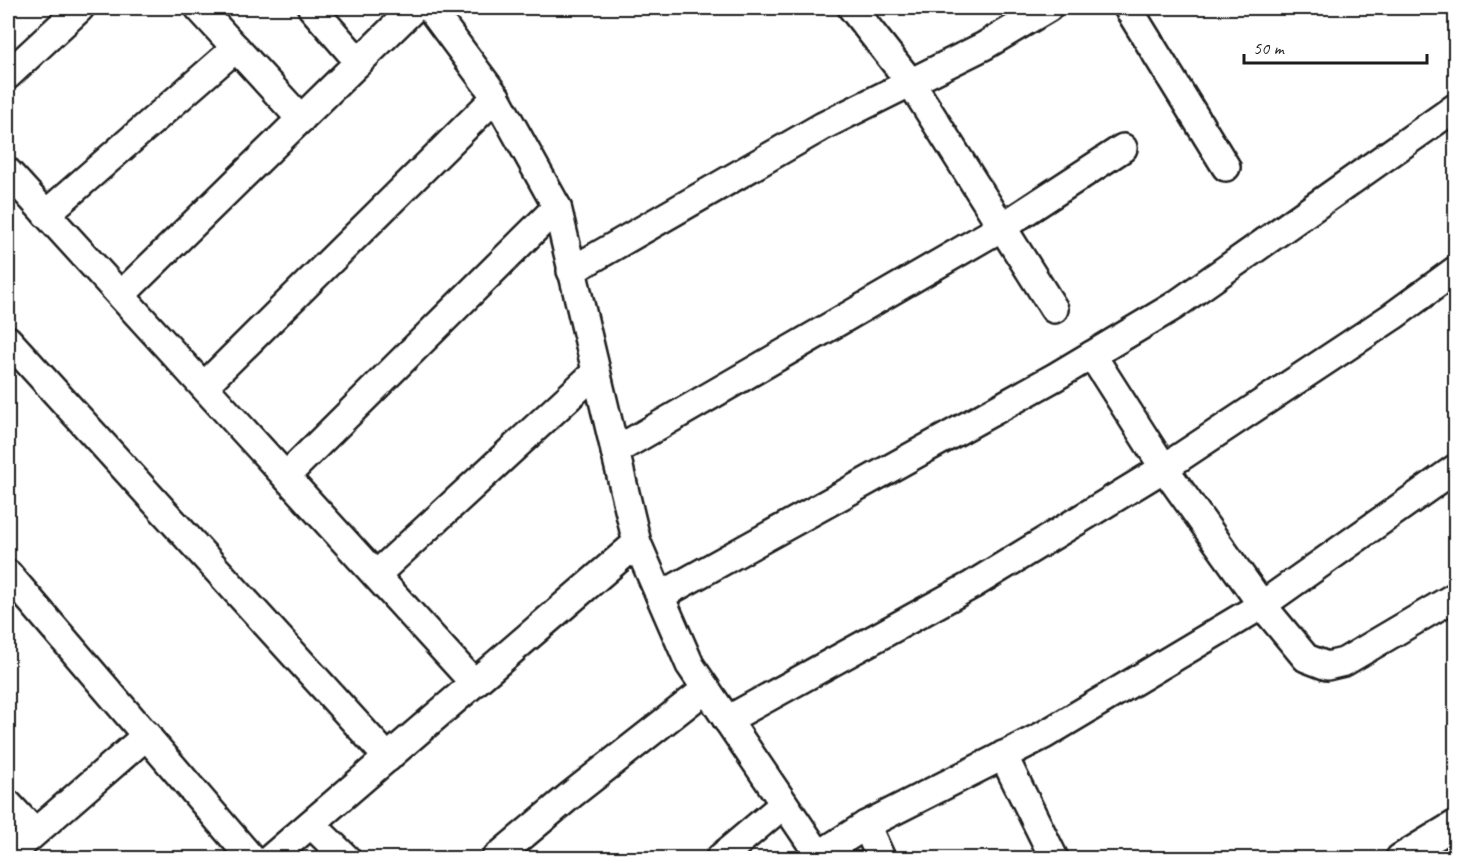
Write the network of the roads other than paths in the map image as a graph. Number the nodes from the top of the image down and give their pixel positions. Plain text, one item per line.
1 (80, 8) edge
2 (200, 8) edge
3 (312, 8) edge
4 (414, 8) edge
5 (430, 8) edge
6 (852, 8) edge
7 (1048, 8) edge
8 (1128, 8) edge
9 (236, 48) junction
10 (359, 62) junction
11 (8, 75) edge
12 (911, 83) junction
13 (496, 97) junction
14 (1455, 107) edge
15 (301, 119) junction
16 (1123, 148) dead end
17 (1226, 167) dead end
18 (8, 172) edge
19 (557, 207) junction
20 (46, 214) junction
21 (1002, 227) junction
22 (1455, 270) edge
23 (571, 271) junction
24 (121, 295) junction
25 (1054, 309) dead end
26 (8, 339) edge
27 (1092, 355) junction
28 (596, 372) junction
29 (204, 386) junction
30 (615, 451) junction
31 (1164, 468) junction
32 (1455, 468) edge
33 (286, 476) junction
34 (637, 543) junction
35 (8, 574) edge
36 (376, 575) junction
37 (660, 596) junction
38 (1455, 596) edge
39 (1262, 605) junction
40 (474, 683) junction
41 (706, 689) junction
42 (727, 720) junction
43 (147, 735) junction
44 (1004, 755) junction
45 (388, 758) junction
46 (8, 804) edge
47 (784, 804) junction
48 (311, 824) junction
49 (1455, 824) edge
50 (866, 825) junction
51 (34, 832) junction
52 (513, 853) edge
53 (8, 856) edge
54 (251, 858) edge
55 (270, 858) edge
56 (346, 858) edge
57 (720, 858) edge
58 (881, 858) edge
59 (1054, 858) edge
60 (1400, 858) edge

1 - 11 street
2 - 9 street
3 - 10 street
4 - 10 street
5 - 13 street
6 - 12 street
7 - 12 street
8 - 17 street
9 - 15 street
9 - 20 street
10 - 15 street
12 - 21 street
12 - 23 street
13 - 19 street
13 - 29 street
14 - 27 street
15 - 24 street
16 - 21 street
18 - 20 street
19 - 23 street
19 - 33 street
20 - 24 street
21 - 25 street
21 - 30 street
22 - 31 street
23 - 28 street
24 - 29 street
26 - 45 street
27 - 31 street
27 - 37 street
28 - 30 street
28 - 36 street
29 - 33 street
30 - 34 street
31 - 39 street
31 - 42 street
32 - 39 street
33 - 36 street
34 - 37 street
34 - 40 street
35 - 43 street
36 - 40 street
37 - 41 street
38 - 39 street
39 - 44 street
40 - 45 street
41 - 42 street
41 - 52 street
42 - 47 street
43 - 51 street
43 - 54 street
44 - 50 street
44 - 59 street
45 - 48 street
46 - 51 street
47 - 50 street
47 - 57 street
48 - 55 street
48 - 56 street
49 - 60 street
50 - 58 street
51 - 53 street

